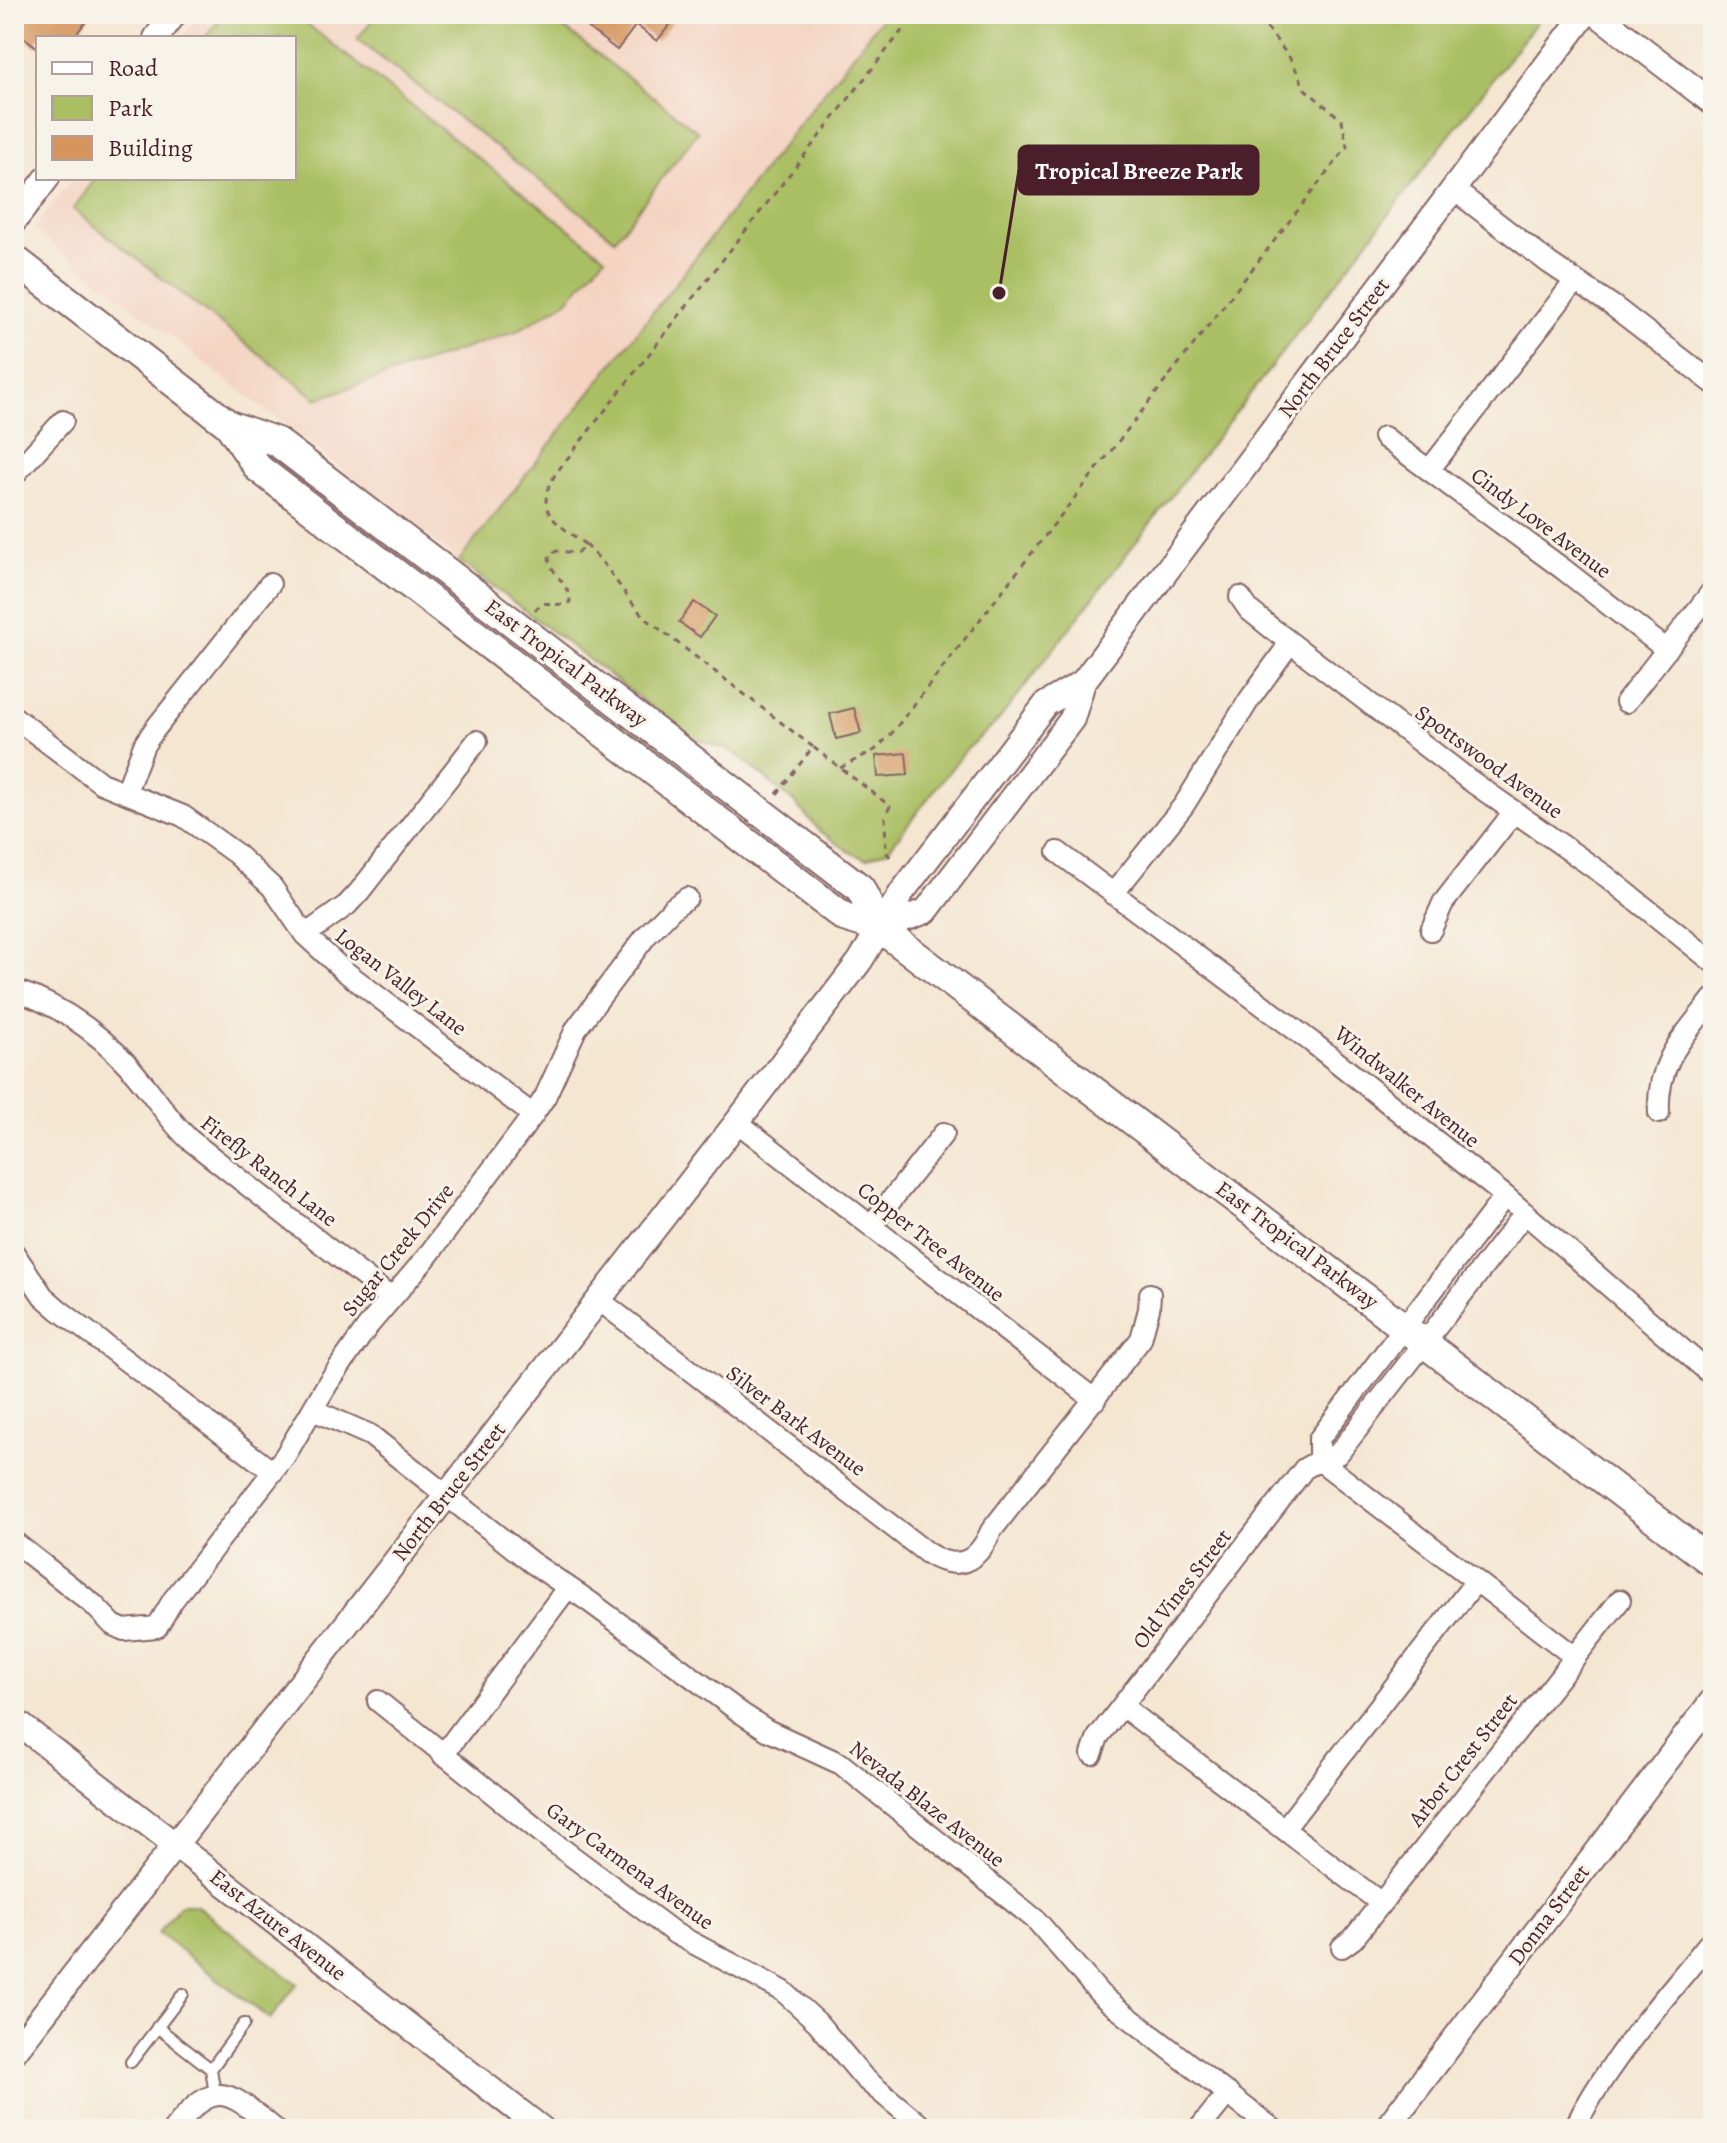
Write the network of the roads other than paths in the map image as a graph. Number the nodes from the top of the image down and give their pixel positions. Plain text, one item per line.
1 (174, 14) edge
2 (1585, 14) edge
3 (1597, 14) edge
4 (158, 36) edge
5 (1713, 103) edge
6 (45, 180) edge
7 (1453, 189) junction
8 (14, 221) edge
9 (14, 259) edge
10 (1575, 281) junction
11 (1713, 383) edge
12 (63, 421) dead end
13 (229, 425) junction
14 (1384, 437) dead end
15 (1430, 469) junction
16 (14, 475) edge
17 (270, 584) dead end
18 (1713, 590) edge
19 (1240, 597) dead end
20 (1290, 643) junction
21 (1667, 650) junction
22 (1626, 702) dead end
23 (14, 717) edge
24 (477, 741) dead end
25 (126, 792) junction
26 (1514, 812) junction
27 (1058, 852) dead end
28 (1113, 894) junction
29 (687, 898) dead end
30 (880, 928) junction
31 (1431, 930) dead end
32 (305, 935) junction
33 (1713, 962) edge
34 (14, 990) edge
35 (1713, 999) edge
36 (1659, 1113) dead end
37 (533, 1115) junction
38 (737, 1122) junction
39 (944, 1133) dead end
40 (1505, 1196) junction
41 (1525, 1213) junction
42 (871, 1226) junction
43 (1473, 1238) junction
44 (14, 1253) edge
45 (1492, 1254) junction
46 (1150, 1294) dead end
47 (391, 1298) junction
48 (599, 1300) junction
49 (1416, 1335) junction
50 (1713, 1376) edge
51 (1350, 1398) junction
52 (1095, 1400) junction
53 (313, 1410) junction
54 (1371, 1415) junction
55 (1319, 1460) junction
56 (273, 1472) junction
57 (446, 1497) junction
58 (14, 1542) edge
59 (1713, 1563) edge
60 (1476, 1581) junction
61 (568, 1587) junction
62 (1620, 1600) dead end
63 (1575, 1657) junction
64 (1713, 1700) edge
65 (378, 1701) dead end
66 (1122, 1706) junction
67 (14, 1720) edge
68 (1092, 1754) dead end
69 (443, 1755) junction
70 (1285, 1828) junction
71 (174, 1845) junction
72 (1381, 1903) junction
73 (1713, 1938) edge
74 (1342, 1947) dead end
75 (183, 1994) dead end
76 (244, 2024) dead end
77 (157, 2027) junction
78 (14, 2052) edge
79 (131, 2062) dead end
80 (211, 2069) junction
81 (1228, 2093) junction
82 (215, 2094) junction
83 (1581, 2126) edge
84 (174, 2129) edge
85 (275, 2129) edge
86 (542, 2129) edge
87 (925, 2129) edge
88 (1199, 2129) edge
89 (1273, 2129) edge
90 (1386, 2129) edge

1 - 4 street
2 - 7 street, North Bruce Street
3 - 5 street
6 - 8 street
7 - 10 street
7 - 30 street, North Bruce Street
9 - 13 main road, East Tropical Parkway
10 - 11 street
10 - 15 street
12 - 16 street
13 - 30 main road, East Tropical Parkway
13 - 30 main road, East Tropical Parkway
14 - 15 street, Cindy Love Avenue
15 - 21 street, Cindy Love Avenue
17 - 25 street
18 - 21 street
19 - 20 street, Spottswood Avenue
20 - 26 street, Spottswood Avenue
20 - 28 street
21 - 22 street
23 - 25 street, Logan Valley Lane
24 - 32 street
25 - 32 street, Logan Valley Lane
26 - 31 street
26 - 33 street, Spottswood Avenue
27 - 28 street, Windwalker Avenue
28 - 40 street, Windwalker Avenue
29 - 37 street, Sugar Creek Drive
30 - 38 street, North Bruce Street
30 - 49 main road, East Tropical Parkway
32 - 37 street, Logan Valley Lane
34 - 47 street, Firefly Ranch Lane
35 - 36 street
37 - 47 street, Sugar Creek Drive
38 - 42 street, Copper Tree Avenue
38 - 48 street, North Bruce Street
39 - 42 street
40 - 41 street, Windwalker Avenue
40 - 43 street, Old Vines Street
41 - 45 street, Old Vines Street
41 - 50 street, Windwalker Avenue
42 - 52 street, Copper Tree Avenue
43 - 45 lane
43 - 49 street, Old Vines Street
44 - 56 street
45 - 49 street, Old Vines Street
46 - 52 street
47 - 53 street, Sugar Creek Drive
48 - 52 street, Silver Bark Avenue
48 - 57 street, North Bruce Street
49 - 51 street, Old Vines Street
49 - 54 street, Old Vines Street
49 - 59 main road, East Tropical Parkway
51 - 54 lane
51 - 55 street, Old Vines Street
53 - 56 street, Sugar Creek Drive
53 - 57 street, Nevada Blaze Avenue
54 - 55 street, Old Vines Street
55 - 60 street
55 - 66 street, Old Vines Street
56 - 58 street, Sugar Creek Drive
57 - 61 street, Nevada Blaze Avenue
57 - 71 street, North Bruce Street
60 - 63 street
60 - 70 street
61 - 69 street
61 - 81 street, Nevada Blaze Avenue
62 - 63 street, Arbor Crest Street
63 - 72 street, Arbor Crest Street
64 - 90 street, Donna Street
65 - 69 street, Gary Carmena Avenue
66 - 68 street, Old Vines Street
66 - 70 street
67 - 71 street, East Azure Avenue
69 - 87 street, Gary Carmena Avenue
70 - 72 street
71 - 78 street, North Bruce Street
71 - 86 street, East Azure Avenue
72 - 74 street, Arbor Crest Street
73 - 83 street
75 - 77 lane
76 - 80 lane
77 - 79 lane
77 - 80 lane
80 - 82 lane
81 - 88 street
81 - 89 street, Nevada Blaze Avenue
82 - 84 street
82 - 85 street

